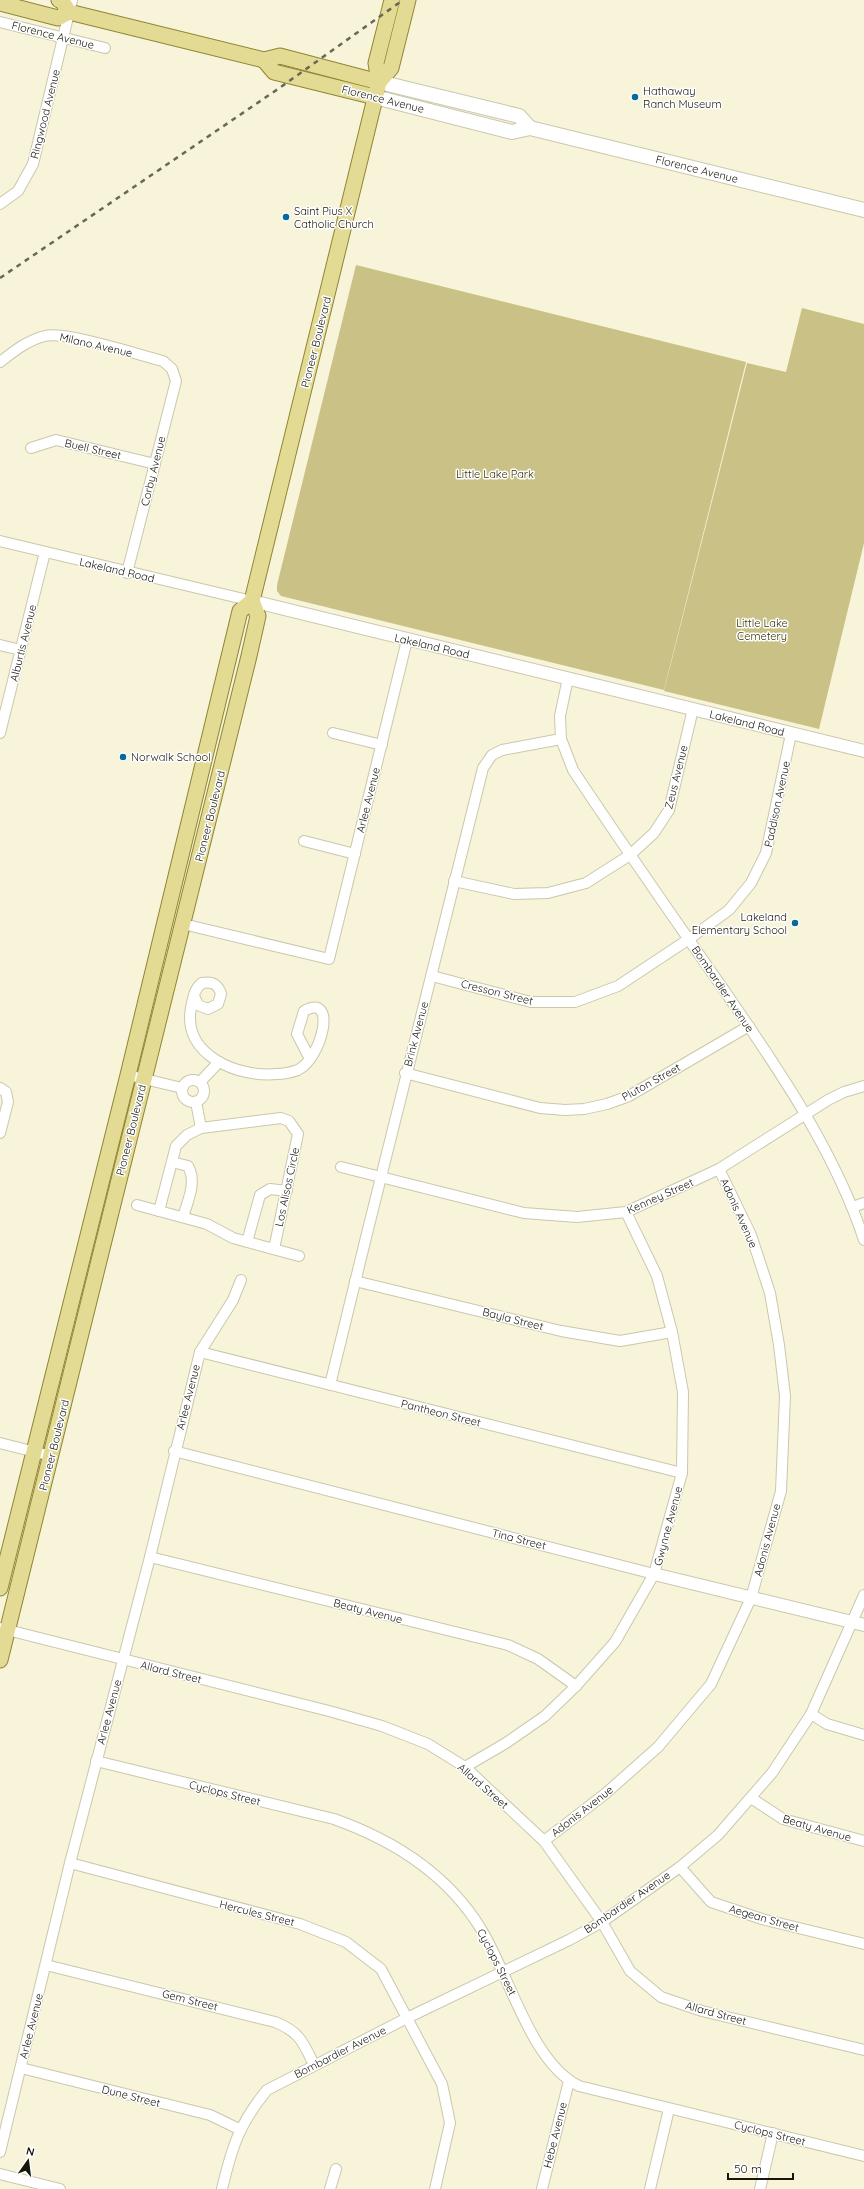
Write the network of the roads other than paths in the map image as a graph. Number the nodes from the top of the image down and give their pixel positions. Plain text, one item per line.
1 (58, 0) edge
2 (392, 0) edge
3 (408, 0) edge
4 (0, 3) edge
5 (70, 6) edge
6 (0, 22) edge
7 (63, 38) junction
8 (105, 48) dead end
9 (264, 60) junction
10 (379, 82) junction
11 (375, 97) junction
12 (530, 128) junction
13 (0, 204) edge
14 (864, 210) edge
15 (0, 362) edge
16 (172, 369) joint
17 (31, 448) dead end
18 (155, 464) junction
19 (0, 541) edge
20 (45, 552) junction
21 (127, 573) junction
22 (252, 601) junction
23 (407, 640) junction
24 (0, 645) edge
25 (21, 650) junction
26 (568, 678) junction
27 (693, 709) junction
28 (0, 733) edge
29 (333, 733) dead end
30 (791, 734) junction
31 (561, 739) junction
32 (382, 745) junction
33 (864, 751) edge
34 (304, 841) dead end
35 (355, 854) junction
36 (630, 855) junction
37 (454, 880) junction
38 (183, 924) junction
39 (689, 939) junction
40 (432, 976) junction
41 (194, 996) dead end
42 (749, 1026) junction
43 (310, 1059) dead end
44 (219, 1062) junction
45 (406, 1073) junction
46 (128, 1075) junction
47 (143, 1079) junction
48 (200, 1082) junction
49 (864, 1086) edge
50 (182, 1088) junction
51 (3, 1090) edge
52 (196, 1102) junction
53 (805, 1114) junction
54 (200, 1128) junction
55 (0, 1134) edge
56 (172, 1162) junction
57 (341, 1168) dead end
58 (719, 1169) junction
59 (380, 1178) junction
60 (287, 1191) junction
61 (864, 1203) edge
62 (137, 1205) dead end
63 (853, 1207) junction
64 (159, 1211) junction
65 (626, 1212) junction
66 (184, 1217) junction
67 (864, 1240) edge
68 (247, 1242) junction
69 (274, 1249) junction
70 (299, 1256) dead end
71 (241, 1280) dead end
72 (355, 1281) junction
73 (672, 1332) junction
74 (200, 1352) junction
75 (330, 1385) junction
76 (0, 1443) edge
77 (174, 1450) junction
78 (34, 1452) junction
79 (51, 1456) junction
80 (682, 1473) junction
81 (150, 1557) junction
82 (654, 1574) junction
83 (0, 1588) edge
84 (864, 1595) edge
85 (751, 1598) junction
86 (858, 1624) edge
87 (4, 1629) edge
88 (0, 1660) edge
89 (122, 1660) junction
90 (576, 1686) junction
91 (811, 1714) junction
92 (864, 1735) edge
93 (96, 1761) junction
94 (465, 1767) junction
95 (751, 1798) junction
96 (544, 1841) junction
97 (864, 1841) edge
98 (70, 1863) junction
99 (680, 1867) junction
100 (602, 1922) junction
101 (864, 1944) edge
102 (46, 1965) junction
103 (502, 1971) junction
104 (407, 2018) junction
105 (864, 2050) edge
106 (314, 2065) junction
107 (21, 2068) junction
108 (569, 2081) junction
109 (669, 2108) junction
110 (239, 2129) junction
111 (773, 2133) junction
112 (0, 2152) edge
113 (864, 2156) edge
114 (336, 2169) dead end
115 (0, 2174) edge
116 (60, 2189) edge
117 (222, 2189) edge
118 (330, 2189) edge
119 (435, 2189) edge
120 (542, 2189) edge
121 (650, 2189) edge
122 (760, 2189) edge

1 - 5 main road
2 - 10 main road, Pioneer Boulevard
3 - 10 main road, Pioneer Boulevard
4 - 5 main road, Florence Avenue
5 - 7 street, Ringwood Avenue
5 - 9 main road, Florence Avenue
6 - 7 street, Florence Avenue
7 - 8 street, Florence Avenue
7 - 13 street, Ringwood Avenue
9 - 10 main road, Florence Avenue
9 - 11 main road, Florence Avenue
10 - 11 main road, Pioneer Boulevard
10 - 12 main road, Florence Avenue
11 - 12 main road, Florence Avenue
11 - 22 main road, Pioneer Boulevard
12 - 14 main road, Florence Avenue
15 - 16 street, Milano Avenue
16 - 18 street, Corby Avenue
17 - 18 street, Buell Street
18 - 21 street, Corby Avenue
19 - 20 street, Lakeland Road
20 - 21 street, Lakeland Road
20 - 25 street, Alburtis Avenue
21 - 22 street, Lakeland Road
22 - 23 street, Lakeland Road
22 - 38 main road, Pioneer Boulevard
22 - 46 main road, Pioneer Boulevard
23 - 26 street, Lakeland Road
23 - 32 street, Arlee Avenue
24 - 25 street
25 - 28 street, Alburtis Avenue
26 - 27 street, Lakeland Road
26 - 31 street, Bombardier Avenue
27 - 30 street, Lakeland Road
27 - 36 street, Zeus Avenue
29 - 32 street
30 - 33 street, Lakeland Road
30 - 39 street, Paddison Avenue
31 - 36 street, Bombardier Avenue
31 - 37 street, Brink Avenue
32 - 35 street, Arlee Avenue
34 - 35 street
35 - 38 street, Arlee Avenue
36 - 37 street, Zeus Avenue
36 - 39 street, Bombardier Avenue
37 - 40 street, Brink Avenue
38 - 47 main road, Pioneer Boulevard
39 - 40 street, Cresson Street
39 - 42 street, Bombardier Avenue
40 - 45 street, Brink Avenue
41 - 44 street
42 - 45 street, Pluton Street
42 - 53 street, Bombardier Avenue
43 - 44 street
44 - 48 street
45 - 59 street, Brink Avenue
46 - 47 street
46 - 78 main road, Pioneer Boulevard
47 - 50 street
47 - 79 main road, Pioneer Boulevard
48 - 50 street
48 - 52 street
49 - 53 street, Kenney Street
50 - 52 street
51 - 55 street
52 - 54 street
53 - 58 street, Kenney Street
53 - 63 street, Bombardier Avenue
54 - 56 street, Los Alisos Circle
54 - 60 street, Los Alisos Circle
56 - 64 street, Los Alisos Circle
56 - 66 street
57 - 59 street, Kenney Street
58 - 65 street, Kenney Street
58 - 85 street, Adonis Avenue
59 - 65 street, Kenney Street
59 - 72 street, Brink Avenue
60 - 68 street
60 - 69 street, Los Alisos Circle
61 - 63 street
62 - 64 street
63 - 67 street, Bombardier Avenue
64 - 66 street
65 - 73 street, Gwynne Avenue
66 - 68 street
68 - 69 street
69 - 70 street
71 - 74 street, Arlee Avenue
72 - 73 street, Bayla Street
72 - 75 street, Brink Avenue
73 - 80 street, Gwynne Avenue
74 - 75 street, Pantheon Street
74 - 77 street, Arlee Avenue
75 - 80 street, Pantheon Street
76 - 78 street
77 - 81 street, Arlee Avenue
77 - 82 street, Tina Street
78 - 79 street
78 - 83 main road, Pioneer Boulevard
79 - 87 main road, Pioneer Boulevard
80 - 82 street, Gwynne Avenue
81 - 89 street, Arlee Avenue
81 - 90 street, Beaty Avenue
82 - 85 street, Tina Street
82 - 90 street, Gwynne Avenue
84 - 86 street, Bombardier Avenue
85 - 86 street, Tina Street
85 - 96 street, Adonis Avenue
86 - 91 street, Bombardier Avenue
87 - 88 main road, Pioneer Boulevard
87 - 89 street, Allard Street
89 - 93 street, Arlee Avenue
89 - 94 street, Allard Street
90 - 94 street, Gwynne Avenue
91 - 92 street
91 - 95 street, Bombardier Avenue
93 - 98 street, Arlee Avenue
93 - 103 street, Cyclops Street
94 - 96 street, Allard Street
95 - 97 street, Beaty Avenue
95 - 99 street, Bombardier Avenue
96 - 100 street, Allard Street
98 - 102 street, Arlee Avenue
98 - 104 street, Hercules Street
99 - 100 street, Bombardier Avenue
99 - 101 street, Aegean Street
100 - 103 street, Bombardier Avenue
100 - 105 street, Allard Street
102 - 106 street, Gem Street
102 - 107 street, Arlee Avenue
103 - 104 street, Bombardier Avenue
103 - 108 street, Cyclops Street
104 - 106 street, Bombardier Avenue
104 - 119 street
106 - 110 street, Bombardier Avenue
107 - 110 street, Dune Street
107 - 112 street, Arlee Avenue
108 - 109 street, Cyclops Street
108 - 120 street, Hebe Avenue
109 - 111 street, Cyclops Street
109 - 121 street
110 - 117 street, Bombardier Avenue
111 - 113 street, Cyclops Street
111 - 122 street
114 - 118 street
115 - 116 street

